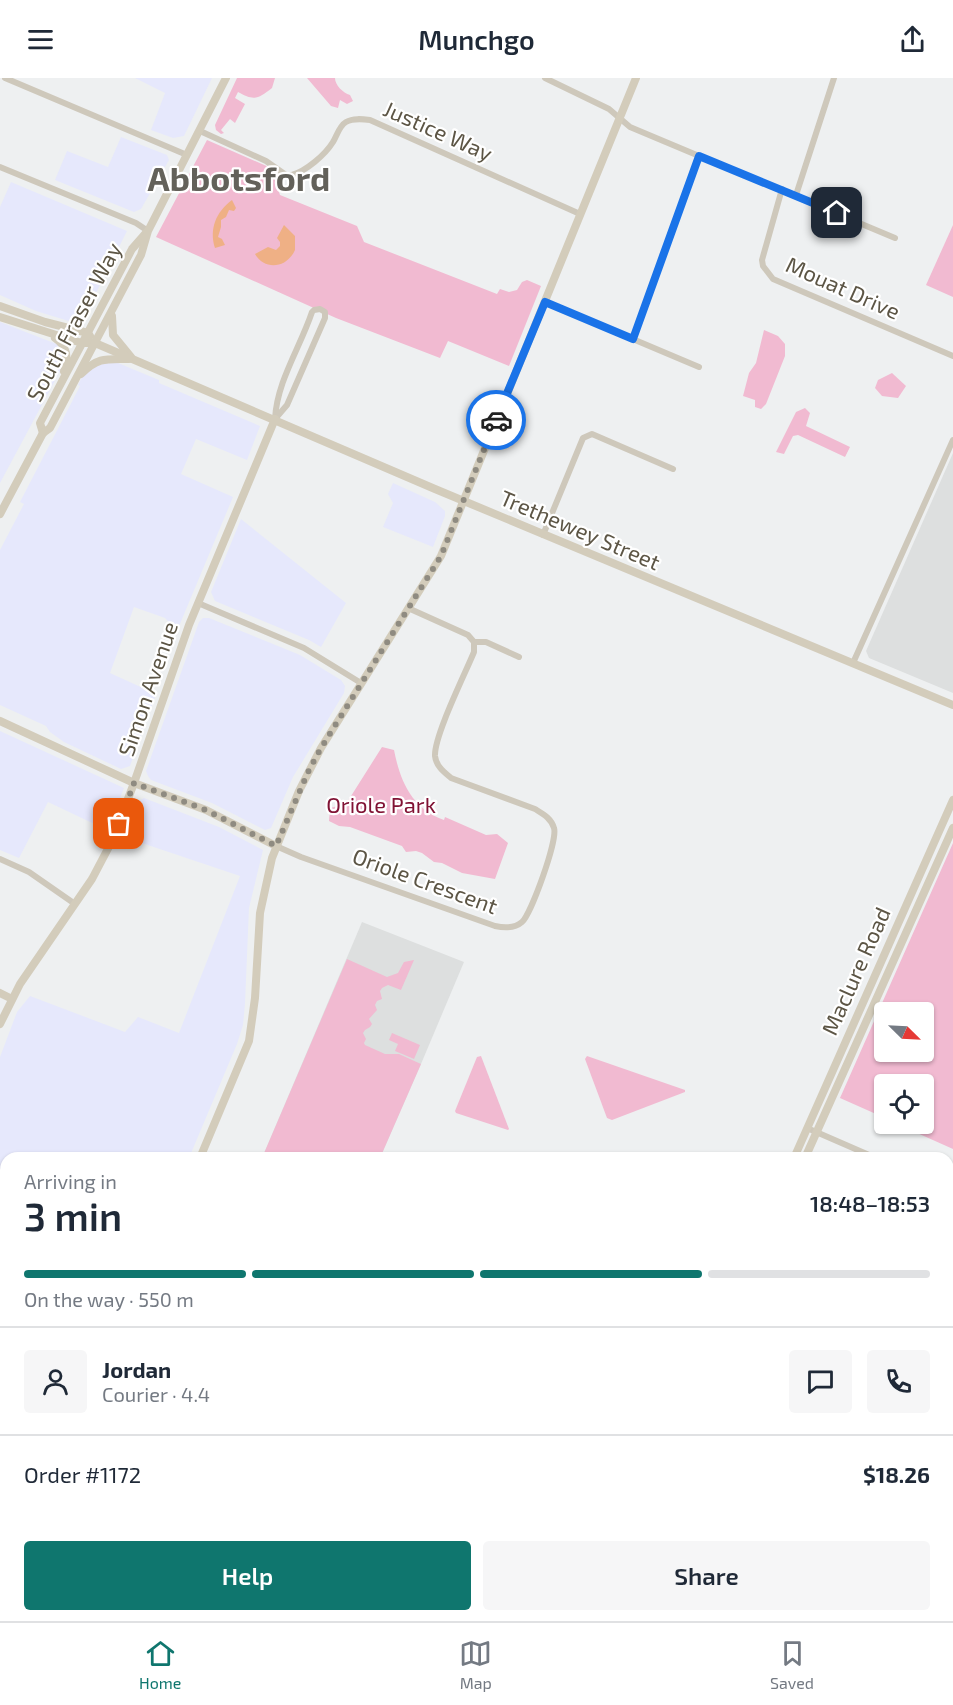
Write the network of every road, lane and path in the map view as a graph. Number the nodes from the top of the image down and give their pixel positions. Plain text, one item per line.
1 (4, 78) edge
2 (226, 78) edge
3 (544, 78) edge
4 (636, 78) edge
5 (834, 78) edge
6 (619, 119) junction
7 (200, 131) junction
8 (187, 155) junction
9 (699, 156) junction
10 (0, 167) edge
11 (782, 189) junction
12 (796, 195) junction
13 (580, 214) junction
14 (148, 231) junction
15 (896, 238) dead end
16 (545, 302) junction
17 (0, 306) edge
18 (112, 311) junction
19 (0, 317) edge
20 (87, 333) junction
21 (50, 334) junction
22 (633, 339) junction
23 (82, 343) junction
24 (95, 343) junction
25 (953, 356) edge
26 (133, 359) junction
27 (699, 367) dead end
28 (64, 378) junction
29 (75, 381) junction
30 (275, 419) junction
31 (43, 433) junction
32 (953, 440) edge
33 (673, 469) dead end
34 (463, 501) junction
35 (0, 514) edge
36 (543, 535) junction
37 (198, 603) junction
38 (408, 608) junction
39 (474, 642) junction
40 (519, 657) dead end
41 (853, 663) junction
42 (362, 683) junction
43 (953, 705) edge
44 (0, 721) edge
45 (134, 783) junction
46 (953, 800) edge
47 (953, 828) edge
48 (276, 846) junction
49 (0, 859) edge
50 (75, 904) junction
51 (0, 993) edge
52 (12, 999) junction
53 (0, 1024) edge
54 (807, 1128) junction
55 (817, 1132) junction
56 (203, 1152) edge
57 (797, 1152) edge
58 (808, 1152) edge
59 (854, 1152) edge

1 - 8 street
2 - 7 main road, South Fraser Way
3 - 6 street
4 - 6 main road
5 - 12 street
6 - 9 street
6 - 13 main road
7 - 8 main road, South Fraser Way
7 - 13 street, Justice Way
8 - 14 main road, South Fraser Way
9 - 11 street
9 - 22 street
10 - 14 street
11 - 12 street
11 - 25 street, Mouat Drive
12 - 15 street
13 - 16 main road
14 - 18 main road, South Fraser Way
14 - 20 main road, South Fraser Way
16 - 22 street
16 - 34 main road
17 - 20 main road
18 - 24 main road, South Fraser Way
18 - 26 main road
19 - 21 main road, Trethewey Street
20 - 23 main road, South Fraser Way
20 - 24 main road, Trethewey Street
21 - 23 main road, Trethewey Street
21 - 28 main road
22 - 27 street
23 - 24 main road, Trethewey Street
23 - 28 main road, South Fraser Way
24 - 26 main road, Trethewey Street
24 - 29 main road, South Fraser Way
26 - 29 main road
26 - 30 main road, Trethewey Street
28 - 31 main road, South Fraser Way
29 - 31 main road, South Fraser Way
30 - 30 street
30 - 34 main road, Trethewey Street
30 - 37 main road, Simon Avenue
31 - 35 main road, South Fraser Way
32 - 41 street
33 - 36 street
34 - 36 main road, Trethewey Street
34 - 38 main road
36 - 41 main road, Trethewey Street
37 - 42 street
37 - 45 main road, Simon Avenue
38 - 39 street
38 - 42 main road
39 - 40 street
39 - 48 street, Oriole Crescent
41 - 43 main road, Trethewey Street
42 - 48 main road
44 - 45 main road
45 - 48 main road
45 - 50 main road, Simon Avenue
46 - 54 main road, Maclure Road
47 - 55 main road, Maclure Road
48 - 56 main road
49 - 50 street
50 - 52 main road, Simon Avenue
51 - 52 main road
52 - 53 main road, Simon Avenue
54 - 55 street
54 - 57 main road, Maclure Road
55 - 58 main road, Maclure Road
55 - 59 street

